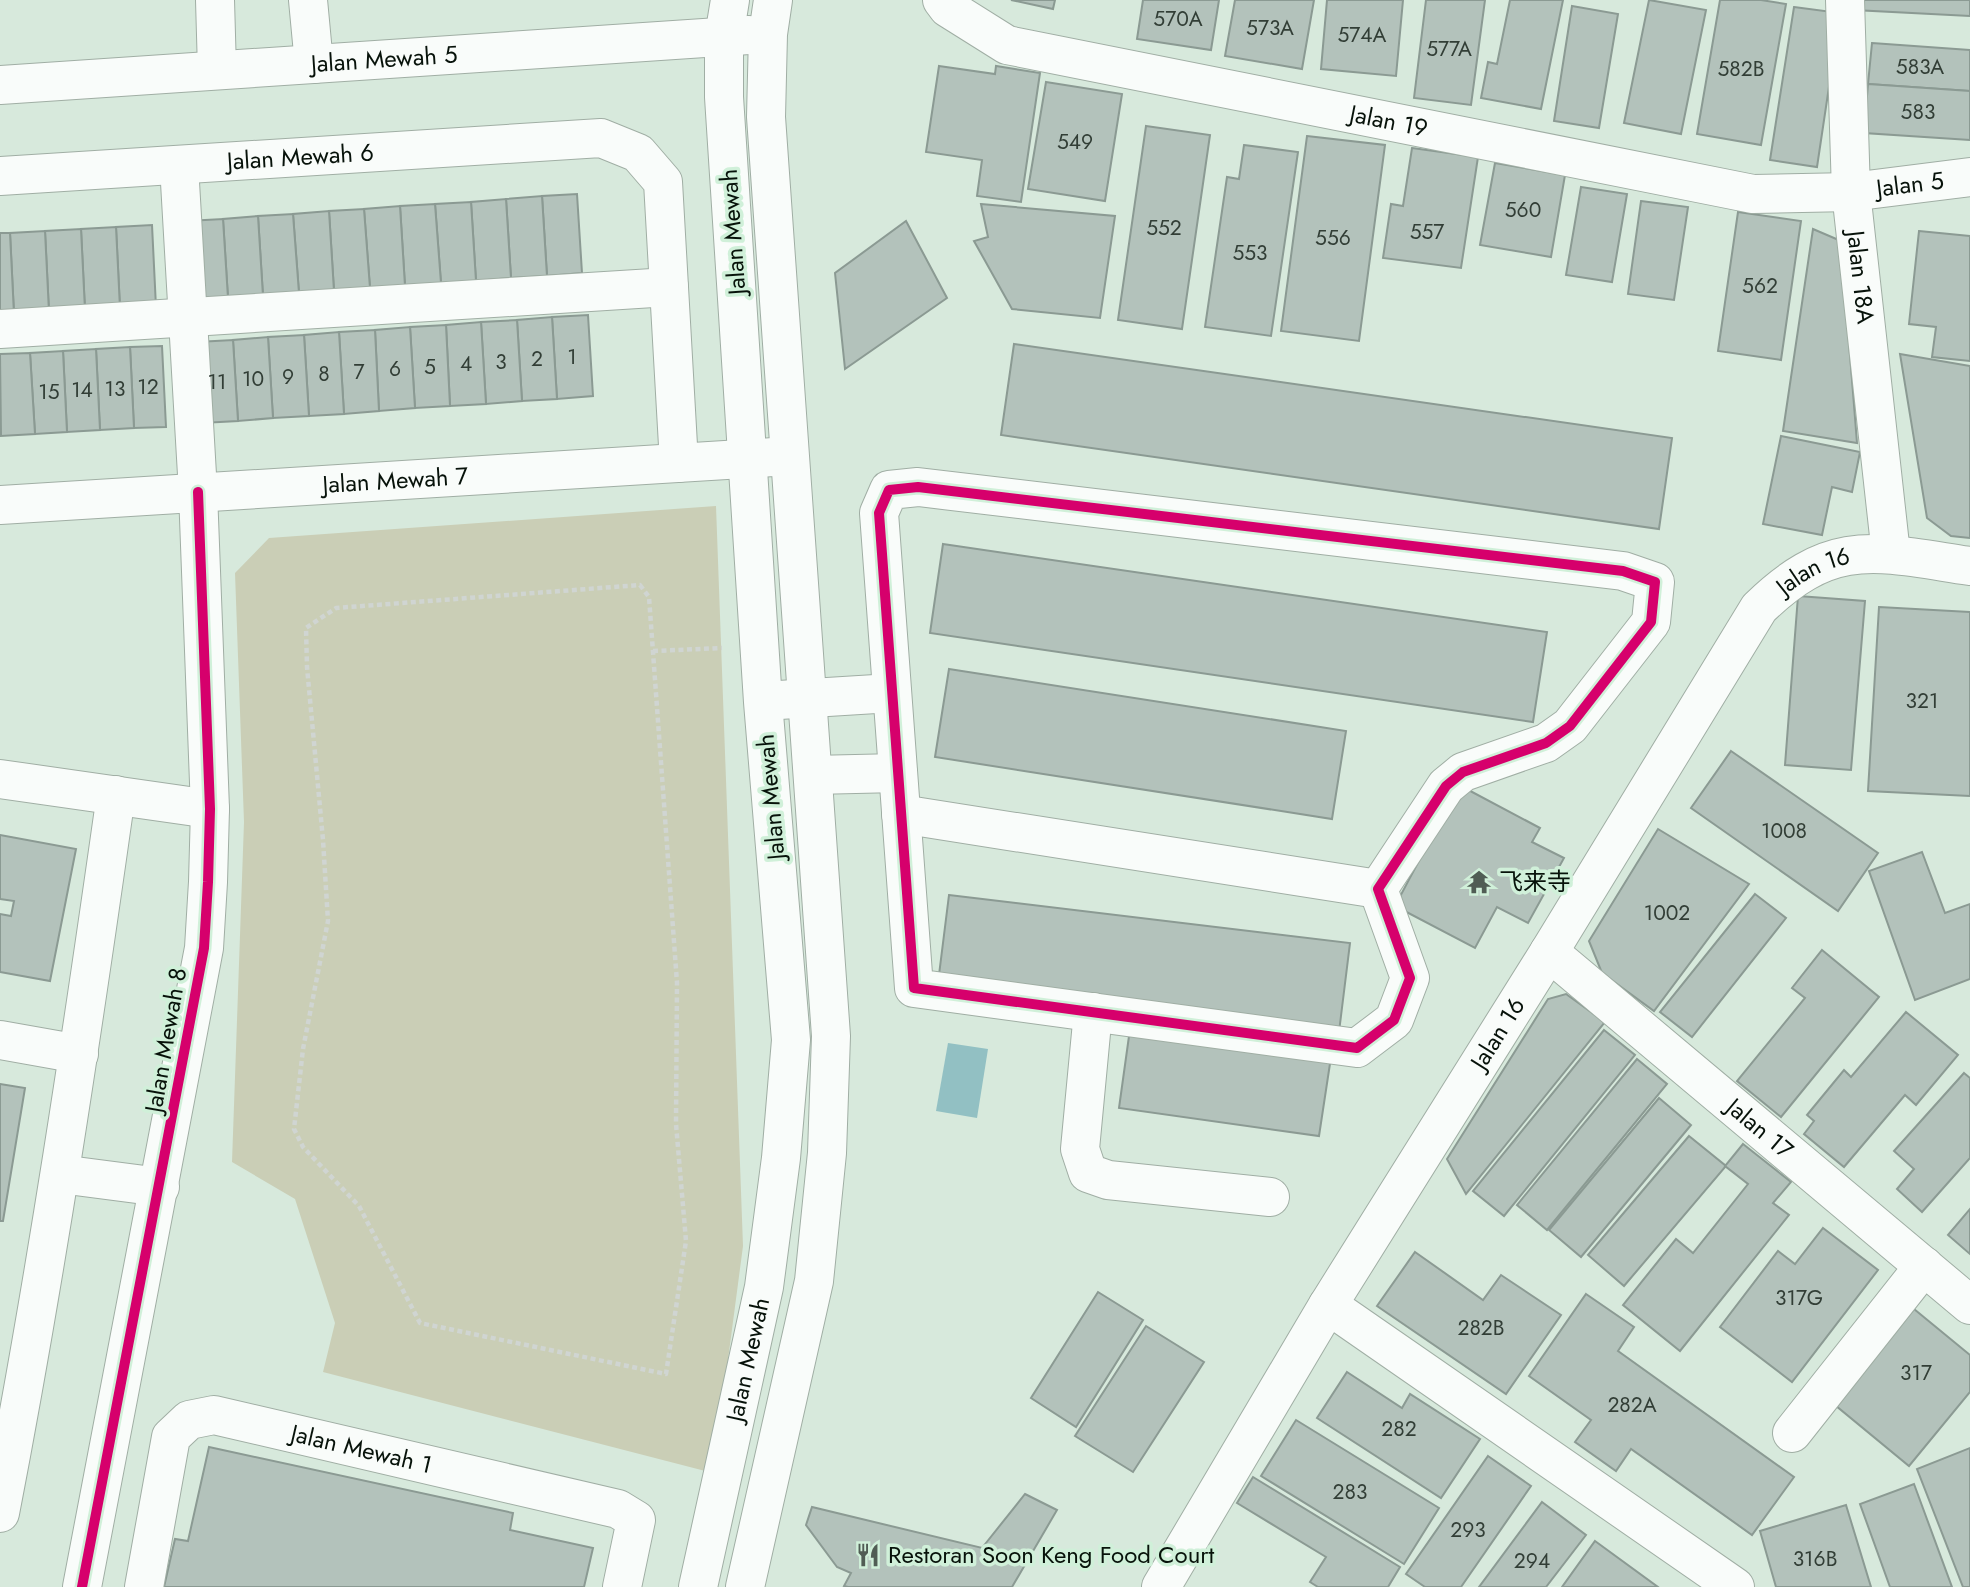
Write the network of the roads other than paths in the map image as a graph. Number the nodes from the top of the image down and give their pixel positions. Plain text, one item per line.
1 (215, 0) edge
2 (308, 0) edge
3 (730, 0) edge
4 (942, 0) edge
5 (1845, 0) edge
6 (771, 17) edge
7 (724, 37) junction
8 (314, 64) junction
9 (217, 70) junction
10 (0, 85) edge
11 (179, 165) junction
12 (0, 176) edge
13 (1970, 177) edge
14 (1850, 192) junction
15 (669, 287) junction
16 (188, 317) junction
17 (0, 329) edge
18 (790, 456) junction
19 (748, 458) junction
20 (679, 463) junction
21 (198, 492) junction
22 (0, 505) edge
23 (1891, 554) junction
24 (1970, 566) edge
25 (892, 693) junction
26 (806, 699) junction
27 (763, 702) junction
28 (898, 773) junction
29 (813, 775) junction
30 (0, 779) edge
31 (116, 795) junction
32 (210, 808) junction
33 (901, 814) junction
34 (1378, 889) junction
35 (1549, 952) junction
36 (1093, 1012) junction
37 (0, 1040) edge
38 (79, 1054) junction
39 (60, 1174) junction
40 (160, 1187) junction
41 (1270, 1197) dead end
42 (1924, 1266) junction
43 (1328, 1305) junction
44 (1970, 1305) edge
45 (1792, 1433) dead end
46 (0, 1513) edge
47 (82, 1587) edge
48 (144, 1587) edge
49 (622, 1587) edge
50 (698, 1587) edge
51 (745, 1587) edge
52 (1161, 1587) edge
53 (1735, 1587) edge

1 - 9 street
2 - 8 street
3 - 7 street, Jalan Mewah
4 - 14 street, Jalan 19
5 - 14 street, Jalan 18A
6 - 7 street, Jalan Mewah 5
6 - 18 street, Jalan Mewah
7 - 8 street, Jalan Mewah 5
7 - 19 street, Jalan Mewah
8 - 9 street, Jalan Mewah 5
9 - 10 street, Jalan Mewah 5
11 - 12 street, Jalan Mewah 6
11 - 15 street, Jalan Mewah 6
11 - 16 street, Jalan Mewah 8
13 - 14 street, Jalan 5
14 - 23 street, Jalan 18A
15 - 16 street
15 - 20 street
16 - 17 street
16 - 21 street, Jalan Mewah 8
18 - 19 street, Jalan Mewah 7
18 - 26 street, Jalan Mewah
19 - 20 street, Jalan Mewah 7
19 - 27 street, Jalan Mewah
20 - 21 street, Jalan Mewah 7
21 - 22 street, Jalan Mewah 7
21 - 32 street, Jalan Mewah 8
23 - 24 street, Jalan 16
23 - 35 street, Jalan 16
25 - 26 street
25 - 28 street
25 - 34 street
26 - 27 street
26 - 29 street, Jalan Mewah
27 - 50 street, Jalan Mewah
28 - 29 street
28 - 33 street
29 - 51 street, Jalan Mewah
30 - 31 street
31 - 32 street
31 - 38 street
32 - 40 street, Jalan Mewah 8
33 - 34 street
33 - 36 street
34 - 36 street
35 - 42 street, Jalan 17
35 - 43 street, Jalan 16
36 - 41 street
37 - 38 street
38 - 39 street
39 - 40 street
39 - 46 street
40 - 47 street, Jalan Mewah 8
42 - 44 street, Jalan 17
42 - 45 street
43 - 52 street, Jalan 16
43 - 53 street
48 - 49 street, Jalan Mewah 1

